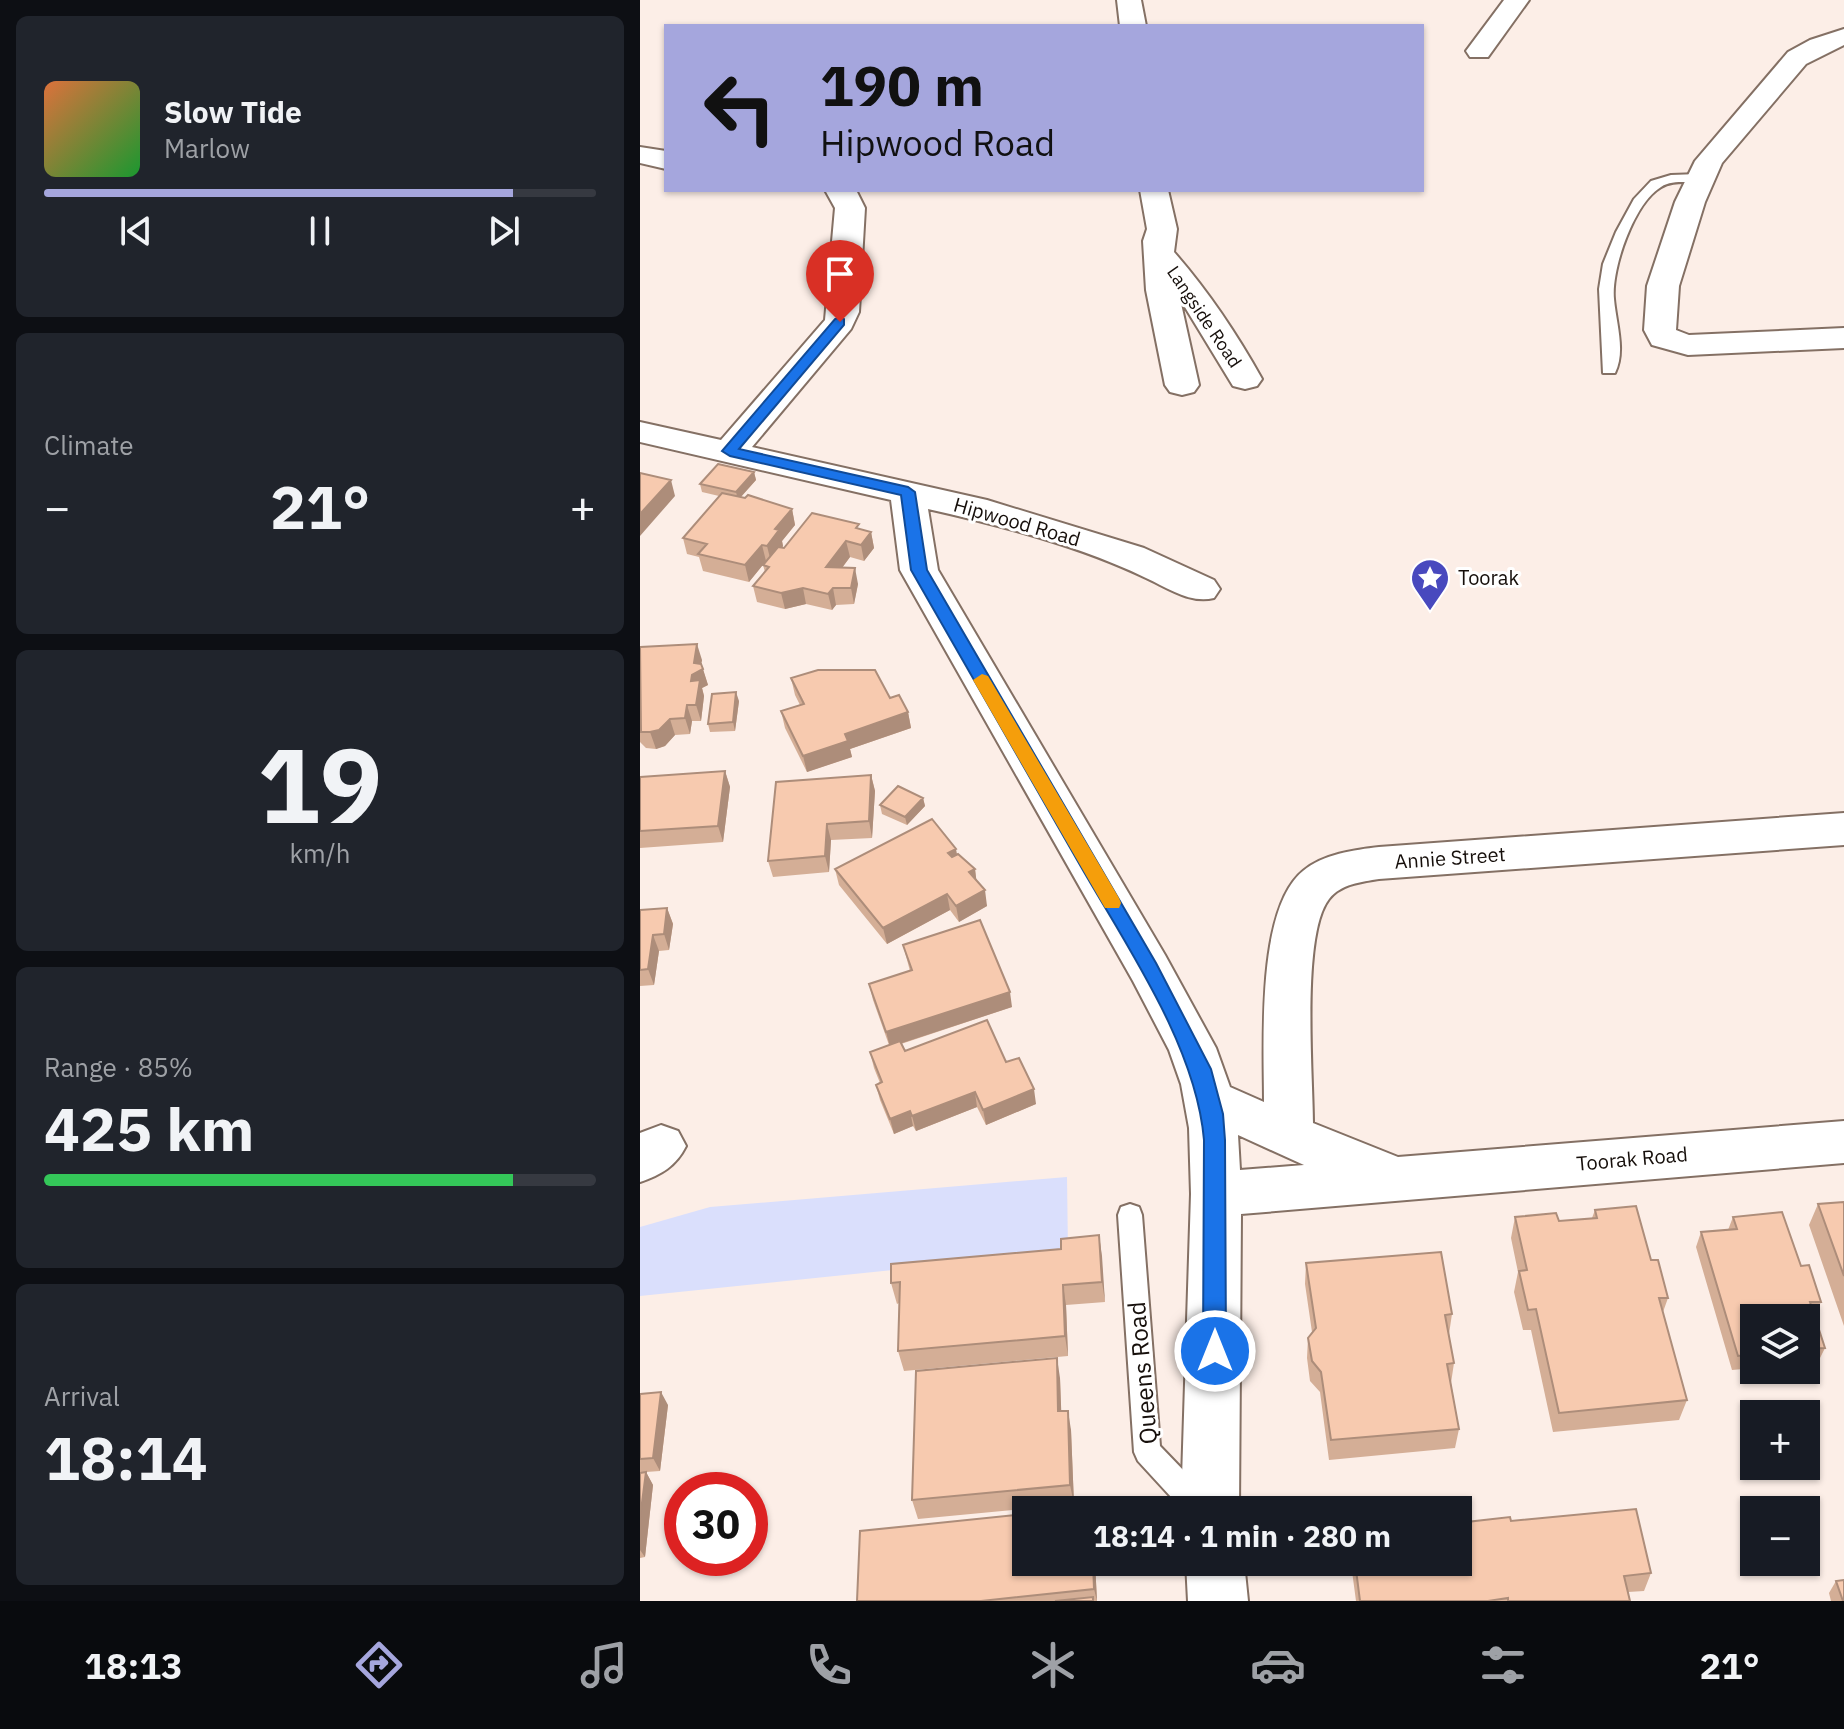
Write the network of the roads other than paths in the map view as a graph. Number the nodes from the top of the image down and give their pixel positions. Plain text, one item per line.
1 (1129, 0) edge
2 (1517, 0) edge
3 (1133, 24) edge
4 (1844, 37) edge
5 (1479, 51) dead end
6 (640, 155) edge
7 (664, 160) edge
8 (1699, 178) junction
9 (841, 192) edge
10 (1154, 192) edge
11 (1161, 256) junction
12 (1844, 338) edge
13 (1609, 370) dead end
14 (1245, 379) dead end
15 (1182, 385) dead end
16 (640, 432) edge
17 (730, 451) junction
18 (908, 492) junction
19 (1201, 589) dead end
20 (1844, 829) edge
21 (1209, 1100) junction
22 (1289, 1136) junction
23 (1844, 1142) edge
24 (1420, 1177) junction
25 (1216, 1194) junction
26 (1130, 1215) dead end
27 (1189, 1496) edge
28 (1210, 1496) edge
29 (1216, 1576) edge
30 (1218, 1601) edge

1 - 3 street
2 - 5 street
4 - 8 street
6 - 7 street
8 - 12 street
8 - 13 lane
9 - 17 street
10 - 11 street, Langside Road
11 - 14 street, Langside Road
11 - 15 street, Langside Road
16 - 17 street, Hipwood Road
17 - 18 street, Hipwood Road
18 - 19 street, Hipwood Road
18 - 21 street
20 - 22 street, Annie Street
21 - 22 street, Toorak Road
21 - 25 street
22 - 24 street, Toorak Road
23 - 24 street, Toorak Road
24 - 25 street, Toorak Road
25 - 28 street
26 - 27 lane, Queens Road
29 - 30 street

